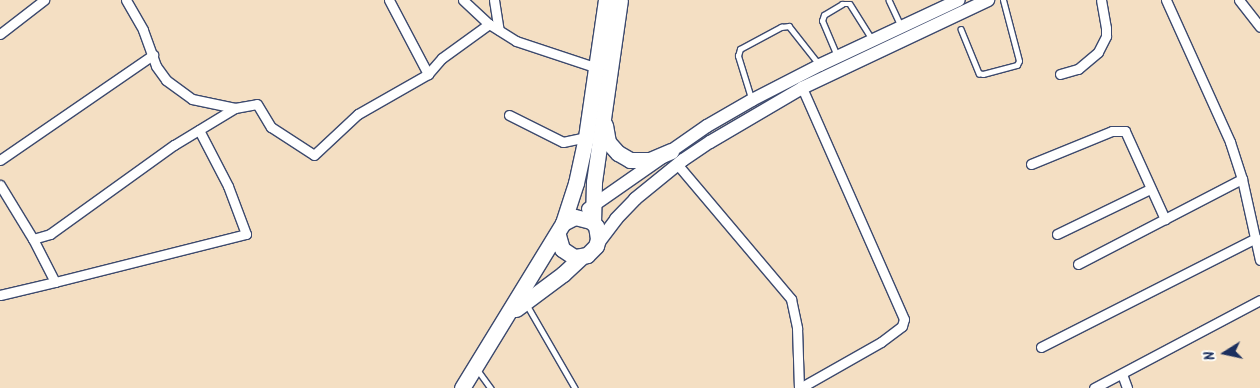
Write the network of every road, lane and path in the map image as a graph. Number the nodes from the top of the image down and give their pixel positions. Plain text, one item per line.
1 (44, 0) edge
2 (126, 0) edge
3 (389, 0) edge
4 (463, 0) edge
5 (494, 0) edge
6 (606, 0) edge
7 (620, 0) edge
8 (889, 0) edge
9 (959, 0) edge
10 (988, 0) edge
11 (1004, 0) edge
12 (1101, 0) edge
13 (1166, 0) edge
14 (1239, 0) edge
15 (489, 24) junction
16 (901, 27) junction
17 (1260, 27) edge
18 (961, 29) dead end
19 (499, 30) junction
20 (0, 34) edge
21 (873, 40) junction
22 (153, 55) junction
23 (837, 57) junction
24 (820, 65) junction
25 (597, 68) junction
26 (428, 74) junction
27 (1060, 74) dead end
28 (802, 88) junction
29 (752, 100) junction
30 (606, 105) junction
31 (235, 108) junction
32 (509, 116) dead end
33 (199, 130) junction
34 (586, 137) junction
35 (674, 158) junction
36 (0, 160) edge
37 (1032, 164) dead end
38 (1242, 179) junction
39 (0, 185) edge
40 (1150, 189) junction
41 (593, 206) junction
42 (578, 217) junction
43 (1165, 219) junction
44 (593, 223) junction
45 (560, 229) junction
46 (1057, 234) dead end
47 (1256, 238) junction
48 (33, 239) junction
49 (596, 246) junction
50 (581, 257) junction
51 (1260, 260) edge
52 (1078, 264) dead end
53 (55, 282) junction
54 (0, 295) edge
55 (1260, 300) edge
56 (526, 302) junction
57 (509, 315) junction
58 (1041, 348) dead end
59 (475, 367) junction
60 (1122, 374) junction
61 (462, 388) edge
62 (491, 388) edge
63 (575, 388) edge
64 (800, 388) edge
65 (1094, 388) edge
66 (1128, 388) edge

1 - 20 street
2 - 22 street
3 - 26 street
4 - 15 street
5 - 19 street
6 - 25 highway
7 - 30 highway
8 - 16 lane
9 - 16 main road
10 - 28 main road
11 - 18 lane
12 - 27 street
13 - 38 street
14 - 17 street
15 - 19 street
15 - 26 street
16 - 21 main road
19 - 25 street
21 - 23 main road
21 - 23 lane
22 - 31 street
22 - 36 street
23 - 24 main road
24 - 29 main road
24 - 29 lane
25 - 34 highway
26 - 31 street
28 - 35 main road
28 - 64 street
29 - 35 main road
30 - 35 highway
30 - 41 highway
31 - 33 street
32 - 34 street
33 - 48 street
33 - 53 street
34 - 45 highway
35 - 41 main road
35 - 49 main road
35 - 64 street
37 - 40 street
38 - 43 street
38 - 47 street
39 - 48 street
40 - 43 street
40 - 46 street
41 - 42 main road
41 - 44 highway
42 - 44 highway
42 - 45 highway
43 - 52 street
44 - 49 highway
45 - 50 highway
45 - 57 highway
47 - 51 street
47 - 58 street
48 - 53 street
49 - 50 highway
50 - 56 highway
53 - 54 street
55 - 60 street
56 - 57 highway
56 - 63 lane
57 - 59 highway
59 - 61 highway
59 - 62 lane
60 - 65 street
60 - 66 street

